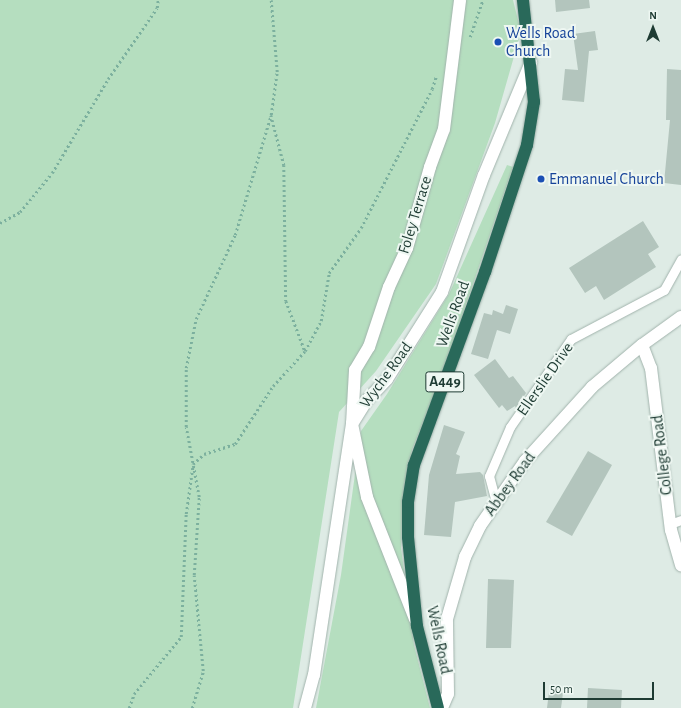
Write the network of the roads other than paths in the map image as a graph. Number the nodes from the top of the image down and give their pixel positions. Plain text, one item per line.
1 (460, 0) edge
2 (523, 0) edge
3 (531, 62) junction
4 (681, 259) edge
5 (681, 317) edge
6 (642, 345) junction
7 (352, 424) junction
8 (496, 502) junction
9 (676, 522) edge
10 (681, 566) edge
11 (417, 626) junction
12 (304, 708) edge
13 (438, 708) edge
14 (442, 708) edge

1 - 7 street, Foley Terrace
2 - 3 highway, Wells Road / A449
3 - 7 street, Wyche Road
3 - 11 highway, Wells Road / A449
4 - 8 lane, Ellerslie Drive
5 - 6 street, Abbey Road
6 - 8 street, Abbey Road
6 - 9 street, College Road
7 - 11 street
7 - 12 street, Wyche Road
8 - 14 street, Abbey Road
9 - 10 street, College Road
11 - 13 highway, Wells Road / A449

